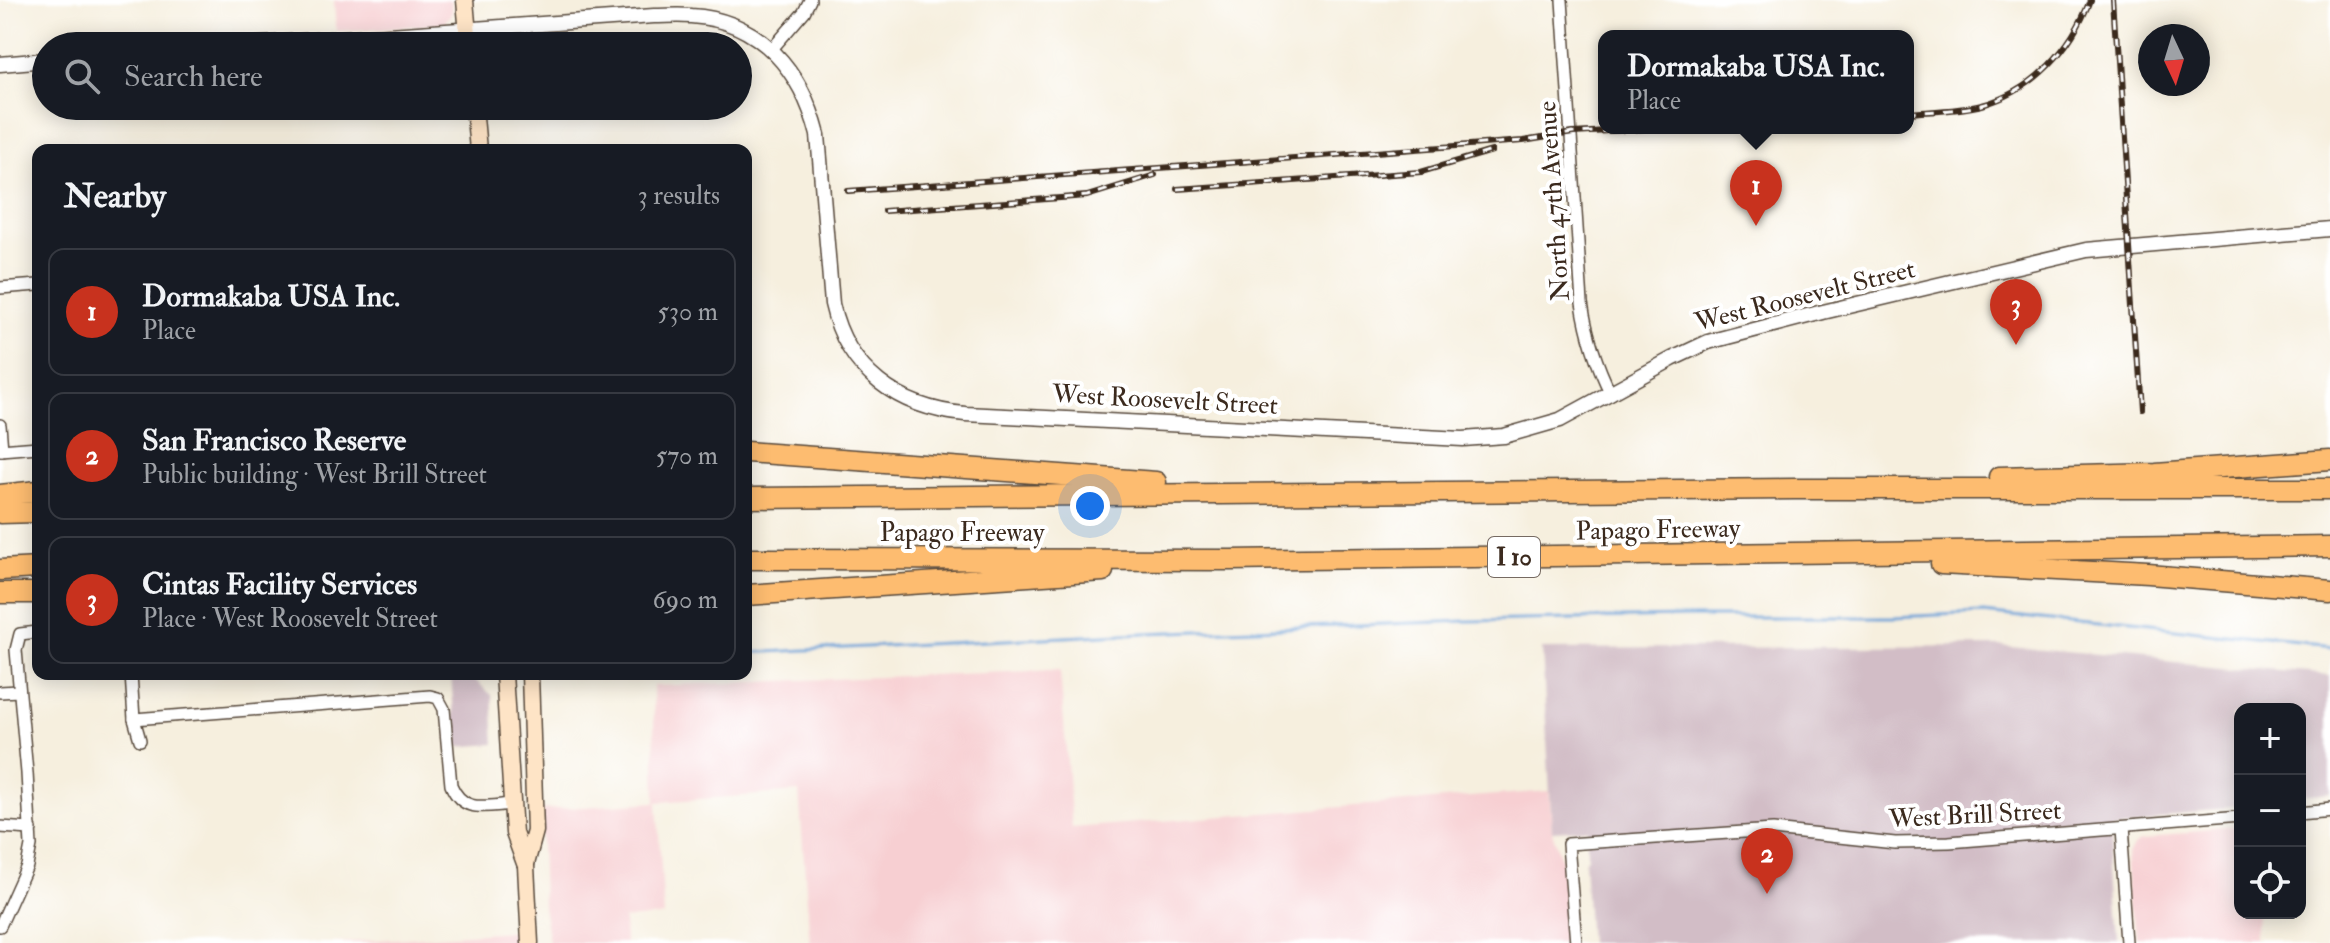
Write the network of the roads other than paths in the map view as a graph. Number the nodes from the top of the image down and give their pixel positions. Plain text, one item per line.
1 (465, 0) edge
2 (810, 0) edge
3 (1562, 0) edge
4 (468, 32) edge
5 (529, 32) edge
6 (744, 32) edge
7 (752, 37) edge
8 (772, 49) junction
9 (32, 61) edge
10 (0, 64) edge
11 (475, 120) edge
12 (477, 144) edge
13 (2330, 229) edge
14 (32, 285) edge
15 (0, 288) edge
16 (1611, 394) junction
17 (0, 425) edge
18 (32, 447) edge
19 (1, 450) edge
20 (752, 452) edge
21 (2330, 460) edge
22 (1795, 489) junction
23 (2330, 489) edge
24 (32, 492) edge
25 (1276, 492) junction
26 (0, 495) edge
27 (752, 498) edge
28 (32, 512) edge
29 (0, 513) edge
30 (2330, 546) edge
31 (1798, 554) junction
32 (752, 559) edge
33 (1231, 560) junction
34 (32, 568) edge
35 (0, 570) edge
36 (2330, 590) edge
37 (0, 593) edge
38 (32, 593) edge
39 (752, 595) edge
40 (32, 633) edge
41 (131, 680) edge
42 (504, 680) edge
43 (530, 680) edge
44 (19, 691) junction
45 (0, 692) edge
46 (134, 719) junction
47 (140, 740) dead end
48 (512, 804) junction
49 (2330, 809) edge
50 (2306, 811) edge
51 (2234, 820) edge
52 (0, 827) edge
53 (31, 829) junction
54 (2121, 829) junction
55 (535, 831) junction
56 (514, 833) junction
57 (526, 866) junction
58 (0, 926) edge
59 (530, 943) edge
60 (1576, 943) edge
61 (2129, 943) edge

1 - 4 main road
2 - 8 street
3 - 16 street, North 47th Avenue
5 - 6 street, West Roosevelt Street
7 - 8 street, West Roosevelt Street
8 - 16 street, West Roosevelt Street
9 - 10 street
11 - 12 main road
13 - 16 street, West Roosevelt Street
14 - 15 street
17 - 19 street
18 - 19 street
20 - 25 highway
21 - 22 highway
22 - 23 highway, Papago Freeway
22 - 25 highway, Papago Freeway
24 - 26 highway
25 - 27 highway, Papago Freeway
28 - 29 highway
30 - 31 highway, Papago Freeway / I 10
31 - 33 highway, Papago Freeway / I 10
31 - 36 highway
32 - 33 highway, Papago Freeway / I 10
33 - 39 highway
34 - 35 highway
37 - 38 highway
40 - 44 street
41 - 46 street
42 - 48 main road
43 - 55 main road
44 - 45 street
44 - 53 street
46 - 47 street
46 - 48 street
48 - 55 main road
48 - 56 main road
49 - 50 street
51 - 54 street, West Brill Street
52 - 53 street
53 - 58 street
54 - 60 street, West Brill Street
54 - 61 street
55 - 56 main road
55 - 57 main road
56 - 57 main road
57 - 59 main road

